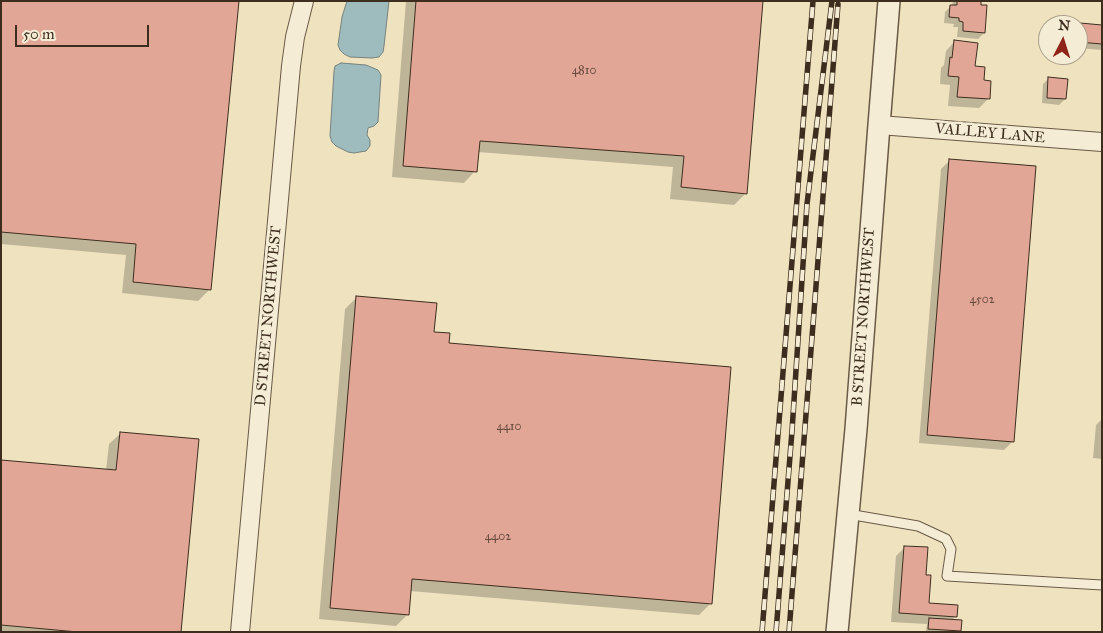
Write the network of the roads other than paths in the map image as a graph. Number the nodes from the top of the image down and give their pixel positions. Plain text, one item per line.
1 (304, 1) edge
2 (889, 1) edge
3 (878, 124) junction
4 (1102, 142) edge
5 (848, 514) junction
6 (1102, 585) edge
7 (240, 632) edge
8 (837, 632) edge

1 - 7 street, D STREET NORTHWEST
2 - 3 street, B STREET NORTHWEST
3 - 4 street, VALLEY LANE
3 - 5 street, B STREET NORTHWEST
5 - 6 lane
5 - 8 street, B STREET NORTHWEST

